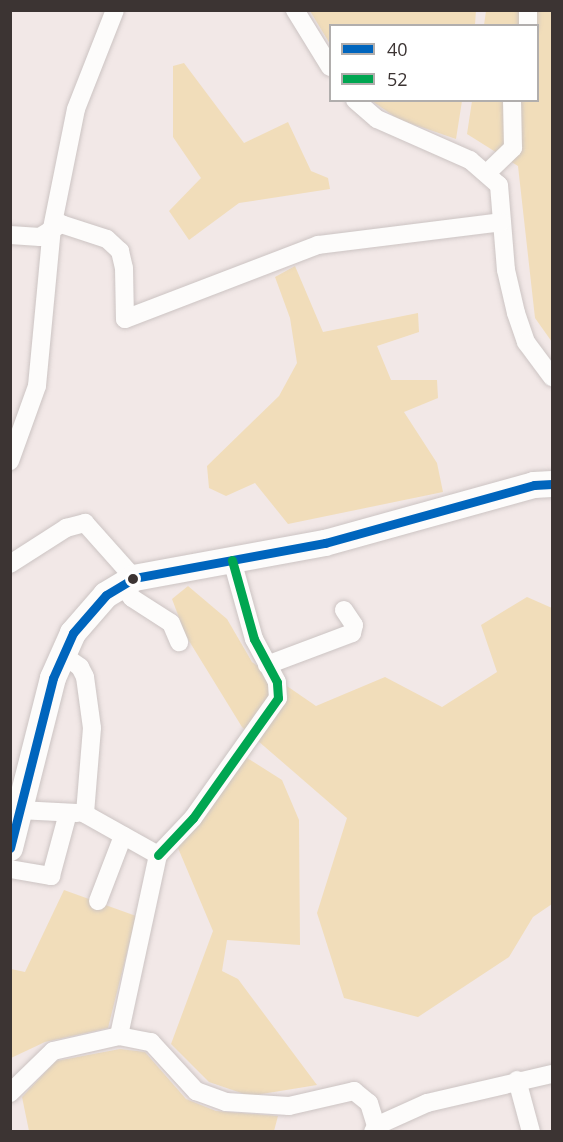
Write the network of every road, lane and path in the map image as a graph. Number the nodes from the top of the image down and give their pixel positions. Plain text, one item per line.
1 (115, 10) edge
2 (295, 10) edge
3 (329, 65) edge
4 (357, 102) edge
5 (512, 102) edge
6 (488, 172) junction
7 (502, 222) junction
8 (52, 228) junction
9 (10, 235) edge
10 (552, 377) edge
11 (10, 461) edge
12 (552, 484) edge
13 (232, 560) junction
14 (10, 564) edge
15 (128, 581) junction
16 (344, 610) dead end
17 (179, 642) dead end
18 (63, 655) junction
19 (267, 664) junction
20 (19, 810) junction
21 (76, 813) junction
22 (123, 836) junction
23 (10, 848) edge
24 (158, 855) junction
25 (10, 868) edge
26 (98, 901) dead end
27 (119, 1036) junction
28 (552, 1074) edge
29 (517, 1080) junction
30 (10, 1094) edge
31 (375, 1129) edge
32 (531, 1131) edge

1 - 8 street
2 - 3 street
4 - 6 street
5 - 6 street
6 - 7 street
7 - 8 street
7 - 10 street
8 - 9 street
8 - 11 street
12 - 13 main road
13 - 15 main road
13 - 19 street
14 - 15 street
15 - 17 street
15 - 18 main road
16 - 19 street
18 - 20 main road
18 - 21 street
19 - 24 street
20 - 21 street
20 - 23 main road
21 - 22 street
21 - 25 street
22 - 24 street
22 - 26 street
24 - 27 street
27 - 30 street
27 - 31 street
28 - 29 street
29 - 31 street
29 - 32 street

